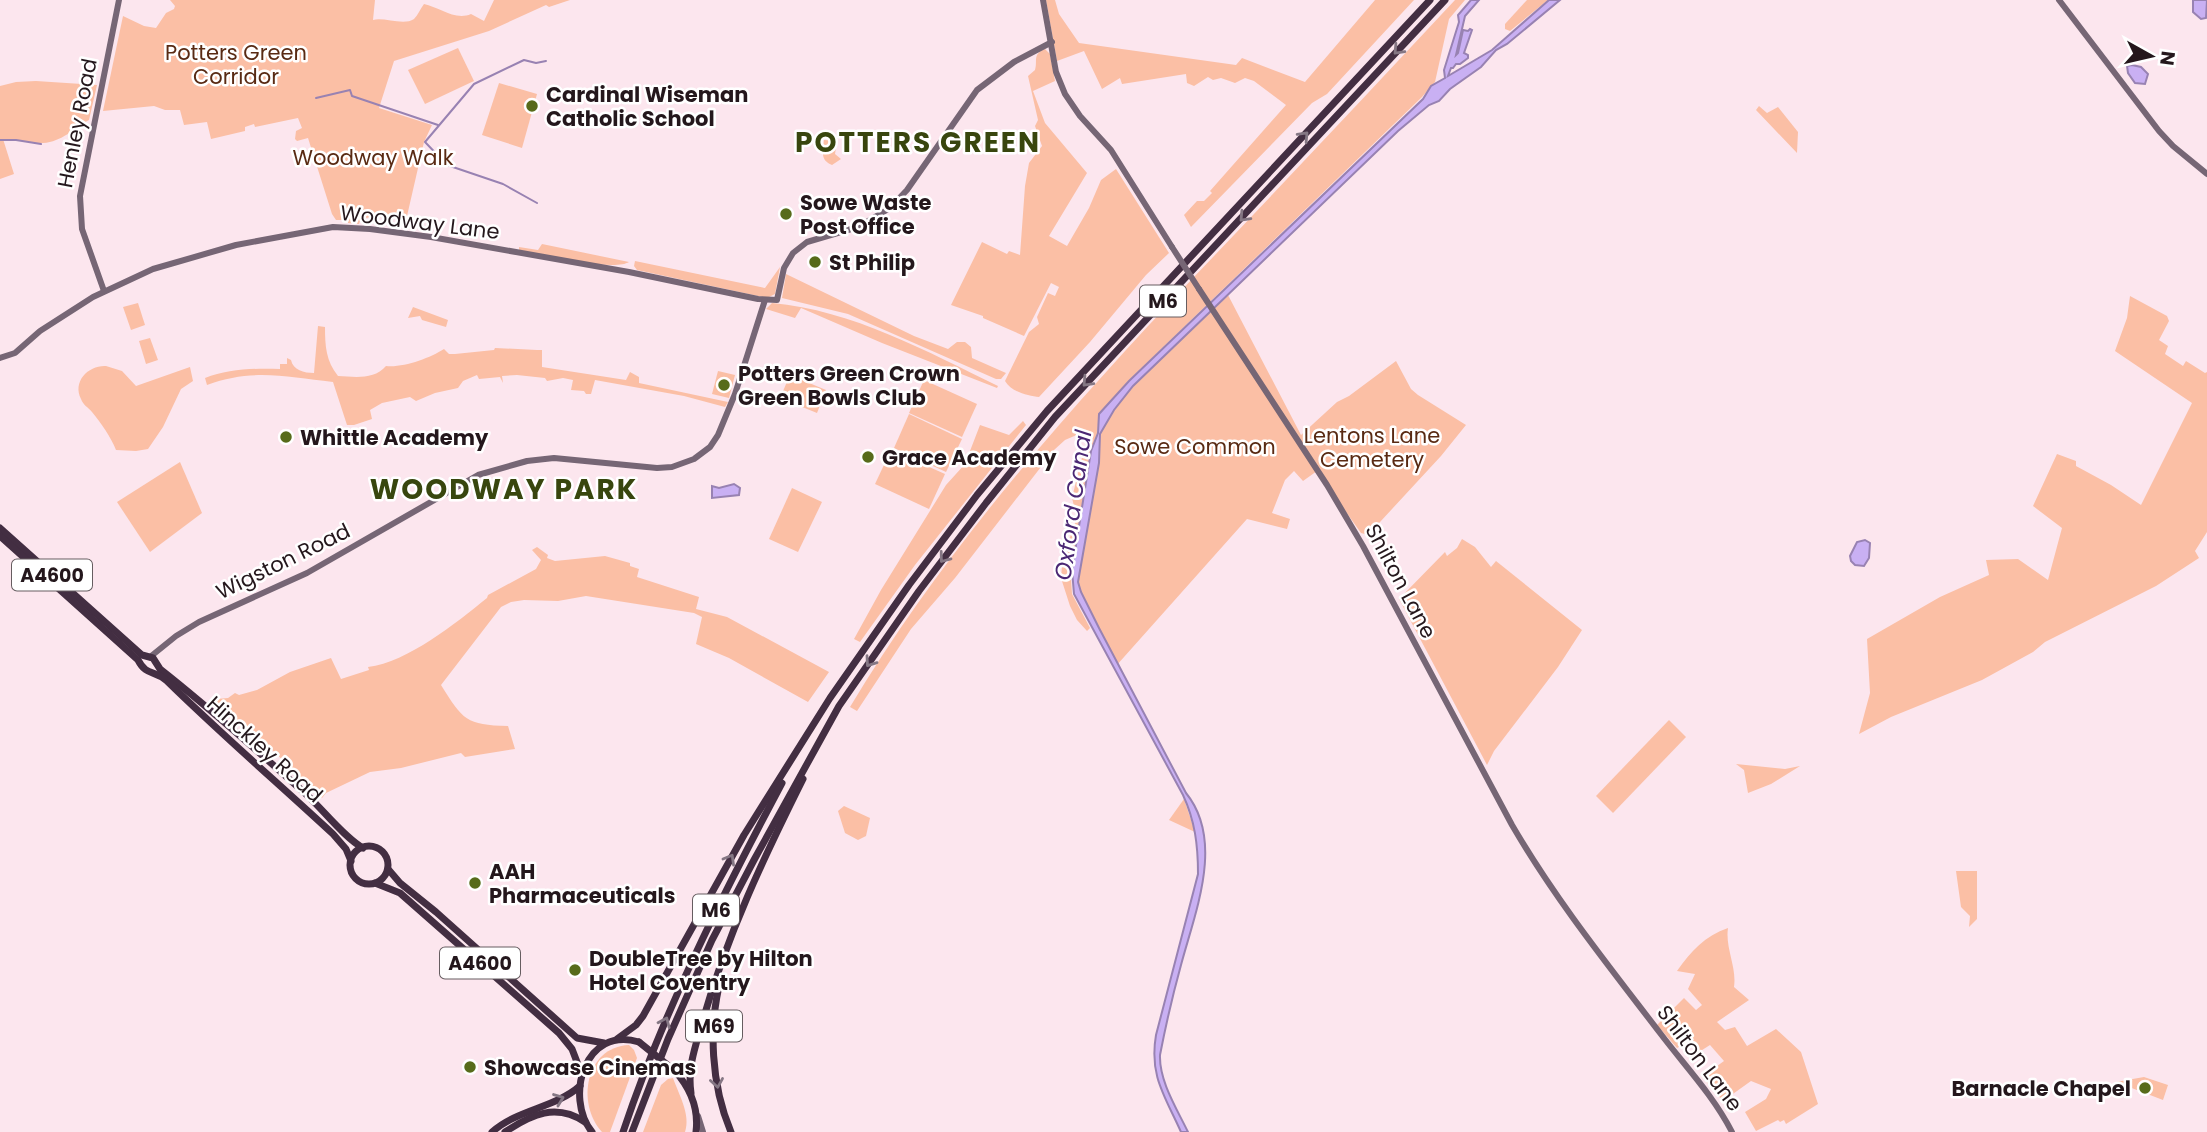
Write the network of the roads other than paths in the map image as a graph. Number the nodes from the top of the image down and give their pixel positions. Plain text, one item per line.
1 (119, 0) edge
2 (1043, 0) edge
3 (1430, 0) edge
4 (1445, 0) edge
5 (2059, 0) edge
6 (1052, 42) junction
7 (2207, 174) edge
8 (104, 291) junction
9 (765, 300) junction
10 (0, 358) edge
11 (0, 528) edge
12 (0, 536) edge
13 (152, 659) junction
14 (141, 666) junction
15 (148, 672) junction
16 (830, 698) junction
17 (839, 706) junction
18 (363, 848) junction
19 (351, 861) junction
20 (388, 869) junction
21 (375, 883) junction
22 (738, 920) junction
23 (617, 1039) junction
24 (604, 1043) junction
25 (582, 1075) junction
26 (580, 1086) junction
27 (691, 1093) junction
28 (695, 1107) junction
29 (588, 1128) edge
30 (492, 1132) edge
31 (505, 1132) edge
32 (623, 1132) edge
33 (632, 1132) edge
34 (696, 1132) edge
35 (703, 1132) edge
36 (731, 1132) edge
37 (1732, 1132) edge

1 - 8 street, Henley Road
2 - 6 street, Shilton Lane
16 -> 3 highway, M6
4 -> 17 highway, M6
5 - 7 street
6 - 9 street, Woodway Lane
6 - 37 street, Shilton Lane, bridge
8 - 9 street, Woodway Lane
8 - 10 street, Woodway Lane
9 - 13 street, Wigston Road
11 - 13 highway, Hinckley Road / A4600
12 - 14 highway, A4600
13 - 14 highway
13 - 15 highway
13 - 18 highway, Hinckley Road / A4600
14 - 15 highway, A4600
15 - 19 highway, Hinckley Road / A4600
23 -> 16 highway
32 -> 16 highway, M6
17 - 22 highway
17 - 33 highway, M6
18 - 19 highway
18 - 20 highway
19 - 21 highway
20 - 21 highway
20 - 24 highway, A4600
21 - 25 highway, A4600
22 - 27 highway
22 -> 36 highway, M69
23 - 24 highway
23 - 27 highway, bridge
24 - 25 highway
25 - 26 highway
26 - 29 highway
30 -> 26 highway
27 - 28 highway
28 - 34 highway
28 - 35 street
29 - 31 highway

